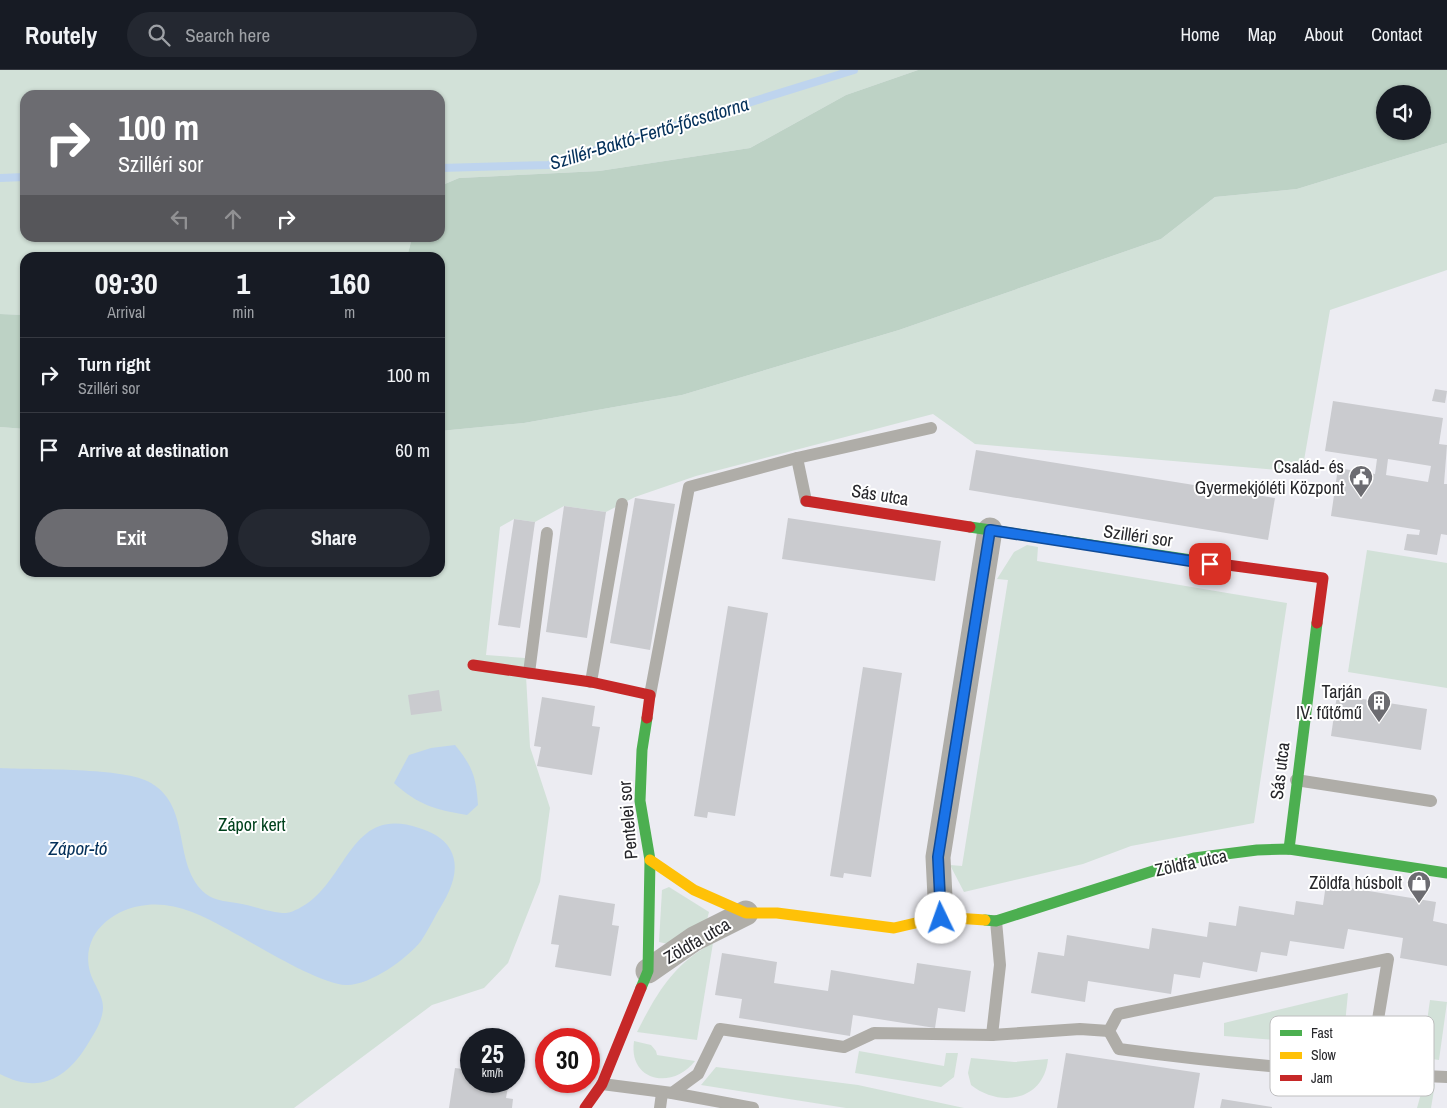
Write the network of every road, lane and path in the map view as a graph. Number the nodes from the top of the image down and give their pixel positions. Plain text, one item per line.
1 (931, 428) dead end
2 (797, 458) junction
3 (806, 501) joint
4 (622, 504) dead end
5 (949, 523) joint
6 (990, 530) junction
7 (547, 533) dead end
8 (1323, 578) joint
9 (473, 665) dead end
10 (529, 673) junction
11 (591, 682) junction
12 (650, 695) junction
13 (1296, 780) junction
14 (1431, 801) dead end
15 (1288, 849) junction
16 (650, 860) junction
17 (1447, 873) edge
18 (746, 914) junction
19 (941, 918) junction
20 (996, 921) junction
21 (648, 971) junction
22 (1379, 1016) edge
23 (1109, 1031) junction
24 (992, 1035) junction
25 (1270, 1067) edge
26 (1434, 1076) edge
27 (1447, 1077) edge
28 (602, 1084) junction
29 (667, 1093) junction
30 (585, 1108) edge
31 (660, 1108) edge
32 (753, 1108) edge

1 - 2 lane
2 - 3 lane
2 - 12 lane
3 - 5 street, Sás utca
4 - 11 lane
5 - 6 street, Szilléri sor
6 - 8 street, Szilléri sor
6 - 19 street
7 - 10 lane
8 - 13 street, Sás utca
9 - 10 street
10 - 11 street
11 - 12 street
12 - 16 street, Pentelei sor
13 - 14 lane
13 - 15 street, Sás utca
15 - 17 street, Zöldfa utca
15 - 20 street, Zöldfa utca
16 - 18 street, Zöldfa utca
16 - 21 street, Pentelei sor
18 - 19 street, Zöldfa utca
18 - 21 street, Zöldfa utca
19 - 20 street, Zöldfa utca
20 - 24 lane
21 - 28 street, Pentelei sor
22 - 23 lane
23 - 24 lane
23 - 25 lane
24 - 29 lane
26 - 27 lane
28 - 29 lane
28 - 30 street, Pentelei sor
29 - 31 lane
29 - 32 lane

